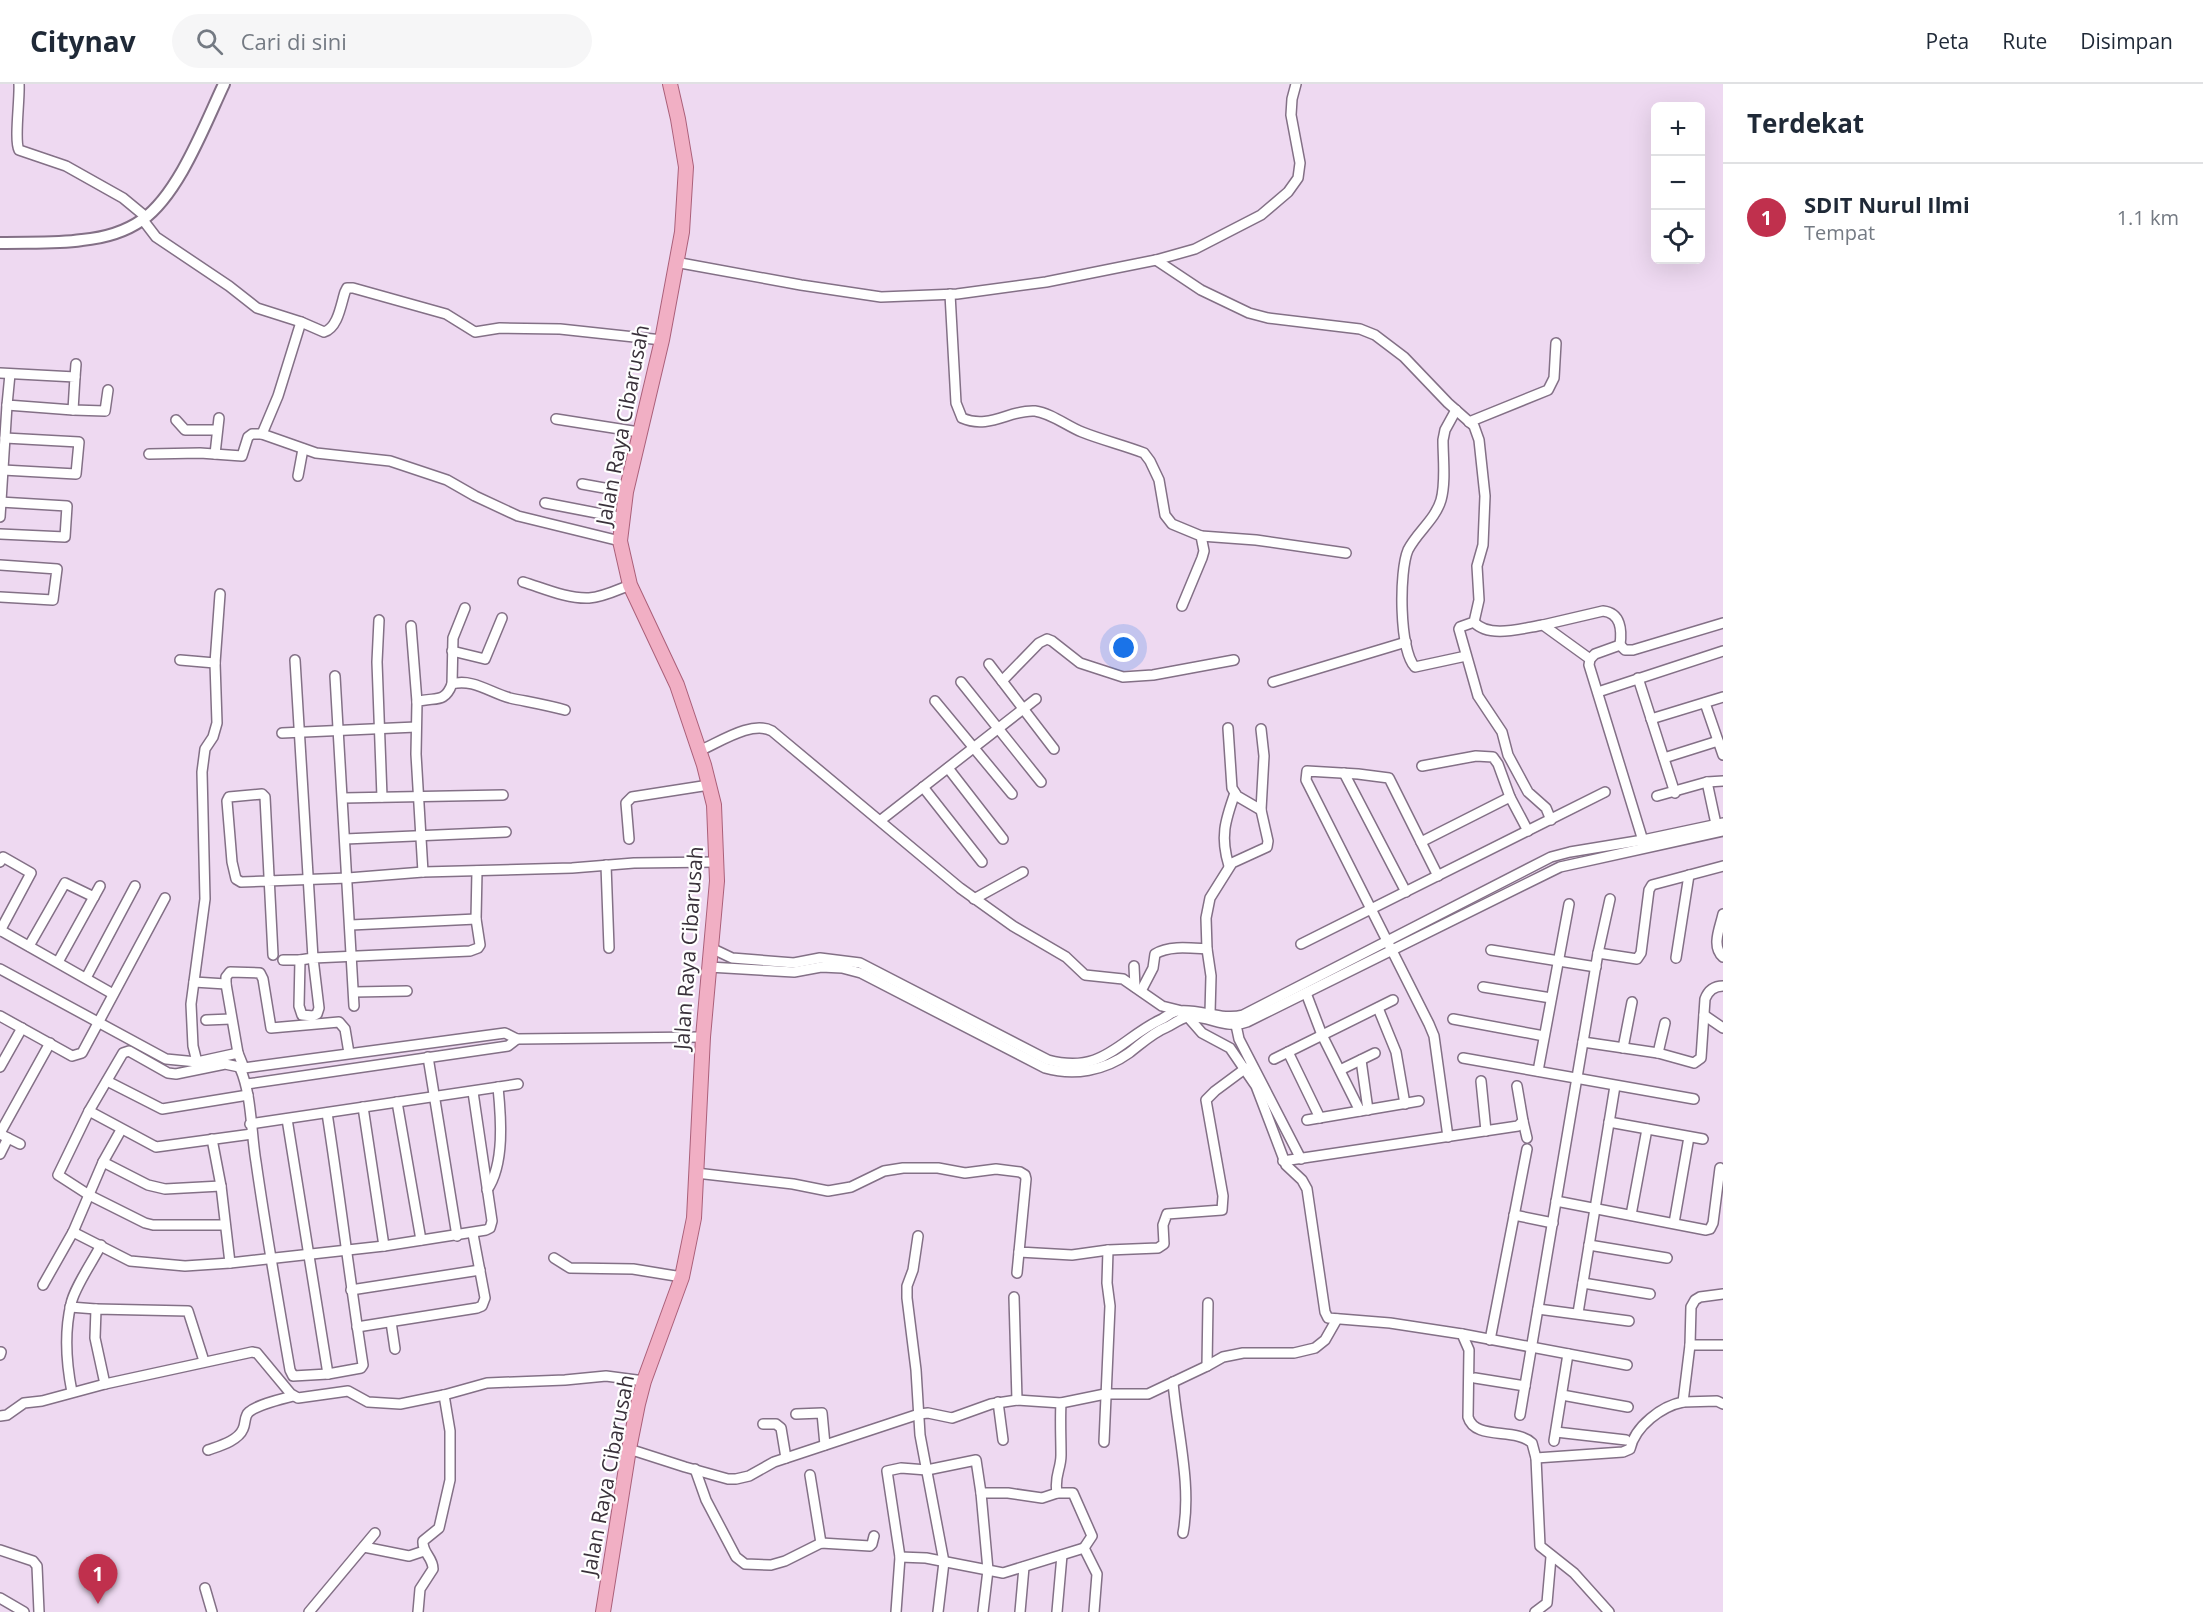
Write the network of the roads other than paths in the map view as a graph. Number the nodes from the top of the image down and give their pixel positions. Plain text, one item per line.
1 (19, 84) edge
2 (224, 84) edge
3 (670, 84) edge
4 (1296, 84) edge
5 (145, 221) junction
6 (0, 243) edge
7 (1156, 260) junction
8 (675, 262) junction
9 (950, 294) junction
10 (301, 322) junction
11 (662, 340) junction
12 (1556, 343) dead end
13 (76, 364) dead end
14 (5, 373) edge
15 (75, 378) junction
16 (108, 390) dead end
17 (7, 405) junction
18 (73, 410) junction
19 (1456, 410) junction
20 (219, 418) dead end
21 (556, 419) dead end
22 (176, 420) dead end
23 (1469, 422) junction
24 (217, 430) junction
25 (639, 432) junction
26 (262, 434) junction
27 (5, 438) junction
28 (303, 449) junction
29 (149, 454) dead end
30 (215, 454) junction
31 (3, 470) junction
32 (298, 476) dead end
33 (582, 484) dead end
34 (626, 492) junction
35 (1, 502) edge
36 (545, 503) dead end
37 (0, 517) edge
38 (623, 518) junction
39 (0, 534) edge
40 (1201, 536) junction
41 (621, 541) junction
42 (1346, 553) dead end
43 (0, 565) edge
44 (523, 582) dead end
45 (630, 585) junction
46 (220, 594) dead end
47 (0, 597) edge
48 (1182, 606) dead end
49 (465, 608) dead end
50 (502, 618) dead end
51 (379, 620) dead end
52 (1474, 622) junction
53 (1723, 623) edge
54 (1544, 625) junction
55 (411, 626) dead end
56 (1406, 642) junction
57 (1620, 645) junction
58 (452, 651) junction
59 (1723, 651) edge
60 (1466, 656) junction
61 (1590, 659) junction
62 (180, 660) dead end
63 (295, 660) dead end
64 (1234, 660) dead end
65 (215, 663) junction
66 (989, 664) dead end
67 (335, 676) dead end
68 (1638, 678) junction
69 (1002, 681) junction
70 (961, 682) dead end
71 (1273, 682) dead end
72 (452, 684) junction
73 (1598, 692) junction
74 (1723, 697) edge
75 (1036, 699) dead end
76 (935, 701) dead end
77 (417, 702) junction
78 (1705, 703) junction
79 (1023, 709) junction
80 (565, 711) dead end
81 (1652, 719) junction
82 (416, 727) junction
83 (380, 728) junction
84 (998, 728) junction
85 (1228, 728) dead end
86 (1261, 729) dead end
87 (300, 732) junction
88 (339, 732) junction
89 (282, 733) dead end
90 (1718, 741) junction
91 (973, 748) junction
92 (1054, 748) dead end
93 (699, 751) junction
94 (1723, 755) edge
95 (1664, 758) junction
96 (1422, 766) dead end
97 (948, 768) junction
98 (1344, 773) junction
99 (1723, 781) edge
100 (1041, 782) dead end
101 (1707, 782) junction
102 (709, 786) junction
103 (923, 787) junction
104 (1605, 792) dead end
105 (1235, 793) junction
106 (1675, 793) junction
107 (1012, 794) dead end
108 (503, 795) dead end
109 (419, 796) junction
110 (1657, 796) dead end
111 (382, 797) junction
112 (1510, 797) junction
113 (343, 798) junction
114 (1261, 810) junction
115 (881, 820) junction
116 (1551, 820) junction
117 (1721, 826) edge
118 (1528, 831) junction
119 (506, 832) dead end
120 (422, 836) junction
121 (345, 839) junction
122 (629, 839) dead end
123 (1003, 839) dead end
124 (1421, 842) junction
125 (1644, 844) junction
126 (0, 862) edge
127 (716, 862) junction
128 (982, 862) dead end
129 (606, 866) junction
130 (1229, 866) junction
131 (1723, 866) edge
132 (477, 871) junction
133 (423, 872) junction
134 (1023, 872) dead end
135 (1689, 874) junction
136 (1438, 876) junction
137 (308, 878) junction
138 (348, 878) junction
139 (270, 880) junction
140 (100, 886) dead end
141 (135, 886) dead end
142 (1406, 892) junction
143 (93, 897) junction
144 (165, 898) dead end
145 (1610, 898) dead end
146 (974, 899) junction
147 (1569, 904) dead end
148 (1371, 910) junction
149 (1723, 914) edge
150 (476, 919) junction
151 (351, 925) junction
152 (0, 930) edge
153 (1388, 941) junction
154 (1300, 944) dead end
155 (29, 946) junction
156 (609, 948) dead end
157 (711, 948) junction
158 (1207, 949) junction
159 (1393, 950) junction
160 (1491, 950) dead end
161 (1598, 954) junction
162 (273, 955) dead end
163 (1723, 957) edge
164 (313, 958) junction
165 (353, 958) junction
166 (1676, 958) dead end
167 (283, 960) dead end
168 (300, 960) junction
169 (1558, 960) junction
170 (58, 962) junction
171 (752, 964) junction
172 (1134, 966) dead end
173 (709, 967) junction
174 (1596, 967) junction
175 (0, 969) edge
176 (86, 978) junction
177 (194, 982) junction
178 (226, 984) junction
179 (1723, 986) edge
180 (1483, 987) dead end
181 (1138, 989) junction
182 (407, 991) dead end
183 (354, 992) junction
184 (113, 993) junction
185 (1306, 993) junction
186 (1551, 998) junction
187 (1393, 1000) dead end
188 (1632, 1002) dead end
189 (354, 1006) dead end
190 (1377, 1008) junction
191 (1178, 1010) junction
192 (1210, 1013) junction
193 (0, 1016) edge
194 (1704, 1016) junction
195 (1188, 1017) junction
196 (231, 1019) junction
197 (1453, 1019) dead end
198 (206, 1020) dead end
199 (97, 1023) junction
200 (1665, 1023) dead end
201 (1236, 1025) junction
202 (21, 1028) junction
203 (1723, 1028) edge
204 (1323, 1035) junction
205 (1544, 1036) junction
206 (703, 1037) junction
207 (517, 1039) junction
208 (1583, 1042) junction
209 (50, 1043) junction
210 (1623, 1048) junction
211 (1288, 1052) junction
212 (238, 1053) junction
213 (349, 1053) junction
214 (1375, 1053) dead end
215 (1658, 1053) junction
216 (428, 1057) junction
217 (1463, 1058) dead end
218 (1274, 1059) dead end
219 (1361, 1060) junction
220 (197, 1062) junction
221 (0, 1067) edge
222 (242, 1068) junction
223 (1246, 1068) junction
224 (1340, 1070) junction
225 (1538, 1071) junction
226 (1577, 1079) junction
227 (1481, 1080) dead end
228 (107, 1081) junction
229 (247, 1084) junction
230 (519, 1084) dead end
231 (1517, 1086) dead end
232 (1615, 1086) junction
233 (498, 1087) junction
234 (473, 1092) junction
235 (248, 1095) junction
236 (434, 1097) junction
237 (1694, 1099) dead end
238 (1419, 1101) dead end
239 (398, 1102) junction
240 (1405, 1104) junction
241 (363, 1107) junction
242 (1364, 1110) junction
243 (90, 1111) junction
244 (327, 1113) junction
245 (1320, 1118) junction
246 (287, 1119) junction
247 (1306, 1120) dead end
248 (1523, 1121) junction
249 (1609, 1122) junction
250 (251, 1129) junction
251 (1647, 1129) junction
252 (121, 1130) junction
253 (1486, 1131) junction
254 (3, 1135) edge
255 (1448, 1137) junction
256 (1689, 1137) junction
257 (1527, 1138) dead end
258 (212, 1139) junction
259 (1703, 1139) dead end
260 (20, 1144) dead end
261 (1527, 1149) dead end
262 (0, 1154) edge
263 (1301, 1159) junction
264 (1283, 1161) junction
265 (104, 1162) junction
266 (1720, 1168) dead end
267 (696, 1173) junction
268 (221, 1186) junction
269 (488, 1190) junction
270 (89, 1195) junction
271 (1556, 1201) junction
272 (1595, 1209) junction
273 (1514, 1215) junction
274 (1631, 1215) junction
275 (1553, 1223) junction
276 (1674, 1223) junction
277 (225, 1226) junction
278 (73, 1232) junction
279 (473, 1234) junction
280 (457, 1236) junction
281 (918, 1236) dead end
282 (421, 1240) junction
283 (101, 1245) junction
284 (1589, 1245) junction
285 (384, 1246) junction
286 (348, 1249) junction
287 (1108, 1250) junction
288 (1019, 1252) junction
289 (307, 1254) junction
290 (554, 1258) dead end
291 (1667, 1258) dead end
292 (270, 1259) junction
293 (230, 1263) junction
294 (480, 1270) junction
295 (1017, 1273) dead end
296 (682, 1277) junction
297 (1583, 1283) junction
298 (43, 1285) dead end
299 (351, 1290) junction
300 (1650, 1294) dead end
301 (1723, 1294) edge
302 (1014, 1297) dead end
303 (1208, 1304) dead end
304 (70, 1306) junction
305 (96, 1309) junction
306 (1538, 1309) junction
307 (1578, 1313) junction
308 (1337, 1319) junction
309 (1629, 1321) dead end
310 (391, 1322) junction
311 (357, 1327) junction
312 (1462, 1334) junction
313 (1490, 1340) junction
314 (1690, 1345) junction
315 (1723, 1345) edge
316 (1532, 1347) junction
317 (396, 1349) dead end
318 (1568, 1354) junction
319 (204, 1361) junction
320 (1627, 1365) dead end
321 (1208, 1366) junction
322 (328, 1374) junction
323 (1475, 1378) dead end
324 (644, 1381) junction
325 (1173, 1382) junction
326 (105, 1384) junction
327 (1525, 1386) junction
328 (72, 1392) junction
329 (1105, 1394) junction
330 (293, 1395) junction
331 (444, 1395) junction
332 (1562, 1395) junction
333 (1017, 1400) junction
334 (998, 1402) junction
335 (1683, 1402) junction
336 (1061, 1403) junction
337 (1723, 1404) edge
338 (1628, 1407) dead end
339 (796, 1414) dead end
340 (919, 1414) junction
341 (0, 1416) edge
342 (1520, 1416) dead end
343 (763, 1424) dead end
344 (1003, 1440) dead end
345 (1626, 1440) dead end
346 (1104, 1442) dead end
347 (825, 1445) junction
348 (629, 1449) junction
349 (208, 1450) dead end
350 (786, 1458) junction
351 (1536, 1458) junction
352 (695, 1469) junction
353 (927, 1470) junction
354 (810, 1475) dead end
355 (981, 1493) junction
356 (1057, 1493) junction
357 (375, 1533) dead end
358 (1183, 1533) dead end
359 (874, 1536) dead end
360 (821, 1543) junction
361 (364, 1547) junction
362 (1084, 1548) junction
363 (0, 1550) edge
364 (424, 1551) junction
365 (1062, 1555) junction
366 (900, 1557) junction
367 (1551, 1557) junction
368 (944, 1562) junction
369 (1024, 1568) junction
370 (988, 1570) junction
371 (205, 1588) dead end
372 (0, 1598) edge
373 (24, 1612) edge
374 (39, 1612) edge
375 (212, 1612) edge
376 (309, 1612) edge
377 (418, 1612) edge
378 (603, 1612) edge
379 (896, 1612) edge
380 (938, 1612) edge
381 (983, 1612) edge
382 (1020, 1612) edge
383 (1056, 1612) edge
384 (1094, 1612) edge
385 (1535, 1612) edge
386 (1609, 1612) edge

1 - 5 street
2 - 5 street
3 - 8 main road, Jalan Raya Cibarusah
4 - 7 street
5 - 6 street
5 - 10 street
7 - 9 street
7 - 19 street
8 - 9 street
8 - 11 main road, Jalan Raya Cibarusah
9 - 40 street
10 - 11 street
10 - 26 street
11 - 25 main road, Jalan Raya Cibarusah
12 - 23 street
13 - 15 street
14 - 15 street
14 - 17 street
15 - 18 street
16 - 18 street
17 - 18 street
17 - 27 street
19 - 23 street
19 - 56 street
20 - 24 street
21 - 25 street
22 - 24 street
23 - 52 street
24 - 30 street
25 - 34 main road, Jalan Raya Cibarusah
26 - 28 street
26 - 30 street
27 - 31 street
27 - 31 street
28 - 32 street
28 - 41 street
29 - 30 street
31 - 35 street
33 - 34 street
34 - 38 main road, Jalan Raya Cibarusah
35 - 37 street
35 - 39 street
36 - 38 street
38 - 41 main road, Jalan Raya Cibarusah
40 - 42 street
40 - 48 street
41 - 45 main road, Jalan Raya Cibarusah
43 - 47 street
44 - 45 street
45 - 93 main road, Jalan Raya Cibarusah
46 - 65 street
49 - 58 street
50 - 58 street
51 - 83 street
52 - 54 street
52 - 60 street
53 - 57 street
54 - 57 street
54 - 61 street
55 - 77 street
56 - 60 street
56 - 71 street
57 - 61 street
58 - 72 street
59 - 68 street
60 - 116 street
61 - 73 street
62 - 65 street
63 - 87 street
64 - 69 street
65 - 177 street
66 - 69 street
67 - 88 street
68 - 73 street
68 - 81 street
69 - 79 street
70 - 84 street
72 - 77 street
72 - 80 street
73 - 125 street
74 - 78 street
75 - 79 street
76 - 91 street
77 - 82 street
78 - 81 street
78 - 90 street
79 - 84 street
79 - 92 street
81 - 95 street
82 - 83 street
82 - 109 street
83 - 88 street
83 - 111 street
84 - 91 street
84 - 100 street
85 - 105 street
86 - 114 street
87 - 88 street
87 - 89 street
87 - 137 street
88 - 113 street
90 - 94 street
90 - 95 street
91 - 97 street
91 - 107 street
93 - 102 main road, Jalan Raya Cibarusah
93 - 115 street
95 - 106 street
96 - 112 street
97 - 103 street
97 - 123 street
98 - 124 street
98 - 142 street
98 - 148 street
99 - 101 street
101 - 106 street
101 - 117 street
102 - 122 street
102 - 127 main road, Jalan Raya Cibarusah
103 - 115 street
103 - 128 street
104 - 116 street
105 - 114 street
105 - 130 street
106 - 110 street
108 - 109 street
109 - 111 street
109 - 120 street
111 - 113 street
112 - 118 street
112 - 124 street
113 - 121 street
114 - 130 street
115 - 146 street
116 - 118 street
117 - 125 street
118 - 136 street
119 - 120 street
120 - 121 street
120 - 133 street
121 - 138 street
124 - 136 street
125 - 153 street
125 - 159 street
126 - 152 street
127 - 129 street
127 - 157 main road, Jalan Raya Cibarusah
129 - 132 street
129 - 156 street
130 - 158 street
131 - 135 street
132 - 133 street
132 - 150 street
133 - 138 street
134 - 146 street
135 - 161 street
135 - 166 street
136 - 142 street
137 - 138 street
137 - 139 street
137 - 164 street
138 - 151 street
139 - 139 street
139 - 162 street
140 - 143 street
141 - 176 street
142 - 148 street
143 - 155 street
143 - 170 street
144 - 184 street
145 - 161 street
146 - 181 street
147 - 169 street
148 - 153 street
148 - 154 street
149 - 163 street
150 - 151 street
150 - 165 street
151 - 165 street
152 - 155 street
153 - 159 street
153 - 192 street
155 - 170 street
157 - 171 street
157 - 173 main road, Jalan Raya Cibarusah
158 - 181 street
158 - 192 street
159 - 185 street
159 - 255 street
160 - 169 street
161 - 174 street
164 - 165 street
164 - 168 street
164 - 168 street
165 - 183 street
167 - 168 street
169 - 174 street
169 - 186 street
170 - 176 street
171 - 173 street
171 - 191 street
171 - 195 street
172 - 181 street
173 - 206 main road, Jalan Raya Cibarusah
174 - 208 street
175 - 199 street
176 - 184 street
177 - 178 street
177 - 220 street
178 - 196 street
178 - 213 street
179 - 194 street
180 - 186 street
181 - 191 street
182 - 183 street
183 - 189 street
184 - 199 street
185 - 201 street
185 - 204 street
186 - 205 street
187 - 190 street
188 - 210 street
190 - 204 street
190 - 240 street
191 - 192 street
191 - 195 street
193 - 202 street
194 - 203 street
194 - 215 street
195 - 201 street
195 - 223 street
196 - 198 street
196 - 212 street
197 - 205 street
199 - 209 street
199 - 220 street
200 - 215 street
201 - 263 street
202 - 209 street
202 - 221 street
204 - 211 street
204 - 224 street
205 - 225 street
206 - 207 street
206 - 267 main road, Jalan Raya Cibarusah
207 - 213 street
207 - 216 street
208 - 210 street
208 - 226 street
209 - 254 street
210 - 215 street
211 - 218 street
211 - 245 street
212 - 220 street
212 - 222 street
213 - 222 street
214 - 219 street
216 - 229 street
216 - 236 street
217 - 225 street
219 - 224 street
219 - 242 street
222 - 228 street
222 - 229 street
223 - 264 street
223 - 287 street
224 - 242 street
225 - 226 street
226 - 232 street
226 - 271 street
227 - 253 street
228 - 235 street
228 - 243 street
229 - 235 street
230 - 233 street
231 - 248 street
232 - 237 street
232 - 249 street
233 - 234 street
233 - 269 street
234 - 236 street
234 - 269 street
235 - 250 street
236 - 239 street
236 - 280 street
238 - 240 street
239 - 241 street
239 - 282 street
240 - 242 street
241 - 244 street
241 - 285 street
242 - 245 street
243 - 252 street
243 - 270 street
244 - 246 street
244 - 286 street
245 - 247 street
246 - 250 street
246 - 289 street
248 - 253 street
248 - 257 street
249 - 251 street
249 - 272 street
250 - 258 street
250 - 292 street
251 - 256 street
251 - 274 street
252 - 258 street
252 - 265 street
253 - 255 street
254 - 260 street
254 - 262 street
255 - 263 street
256 - 259 street
256 - 276 street
258 - 268 street
261 - 273 street
263 - 264 street
264 - 308 street
265 - 268 street
265 - 270 street
266 - 276 street
267 - 288 street
267 - 296 main road, Jalan Raya Cibarusah
268 - 277 street
269 - 279 street
270 - 277 street
270 - 278 street
271 - 272 street
271 - 275 street
272 - 274 street
272 - 284 street
273 - 275 street
273 - 313 street
274 - 276 street
275 - 306 street
277 - 293 street
278 - 283 street
278 - 298 street
279 - 280 street
279 - 294 street
280 - 282 street
281 - 340 street
282 - 285 street
283 - 293 street
283 - 304 street
284 - 291 street
284 - 297 street
285 - 286 street
286 - 289 street
286 - 299 street
287 - 288 street
287 - 329 street
288 - 295 street
289 - 292 street
289 - 322 street
290 - 296 street
292 - 293 street
292 - 322 street
294 - 299 street
294 - 310 street
296 - 324 main road, Jalan Raya Cibarusah
297 - 300 street
297 - 307 street
299 - 311 street
301 - 314 street
302 - 333 street
303 - 321 street
304 - 305 street
304 - 328 street
305 - 319 street
305 - 326 street
306 - 307 street
306 - 316 street
307 - 309 street
308 - 312 street
308 - 321 street
310 - 311 street
310 - 317 street
311 - 322 street
312 - 313 street
312 - 351 street
313 - 316 street
314 - 315 street
314 - 335 street
316 - 318 street
316 - 327 street
318 - 320 street
318 - 332 street
319 - 326 street
319 - 330 street
321 - 325 street
323 - 327 street
324 - 331 street
324 - 348 main road, Jalan Raya Cibarusah
325 - 329 street
325 - 358 street
326 - 328 street
327 - 342 street
328 - 341 street
329 - 336 street
329 - 346 street
330 - 331 street
330 - 349 street
331 - 364 street
332 - 338 street
332 - 345 street
333 - 334 street
333 - 336 street
334 - 340 street
334 - 344 street
335 - 337 street
335 - 351 street
336 - 356 street
339 - 347 street
340 - 347 street
340 - 353 street
343 - 350 street
347 - 350 street
348 - 352 street
348 - 378 main road, Jalan Raya Cibarusah
350 - 352 street
351 - 367 street
352 - 360 street
353 - 355 street
353 - 366 street
353 - 368 street
354 - 360 street
355 - 356 street
355 - 370 street
356 - 362 street
357 - 361 street
359 - 360 street
361 - 364 street
361 - 376 street
362 - 365 street
362 - 384 street
363 - 374 street
364 - 377 street
365 - 369 street
365 - 383 street
366 - 368 street
366 - 379 street
367 - 385 street
367 - 386 street
368 - 370 street
368 - 380 street
369 - 370 street
369 - 382 street
370 - 381 street
371 - 375 street
372 - 373 street

